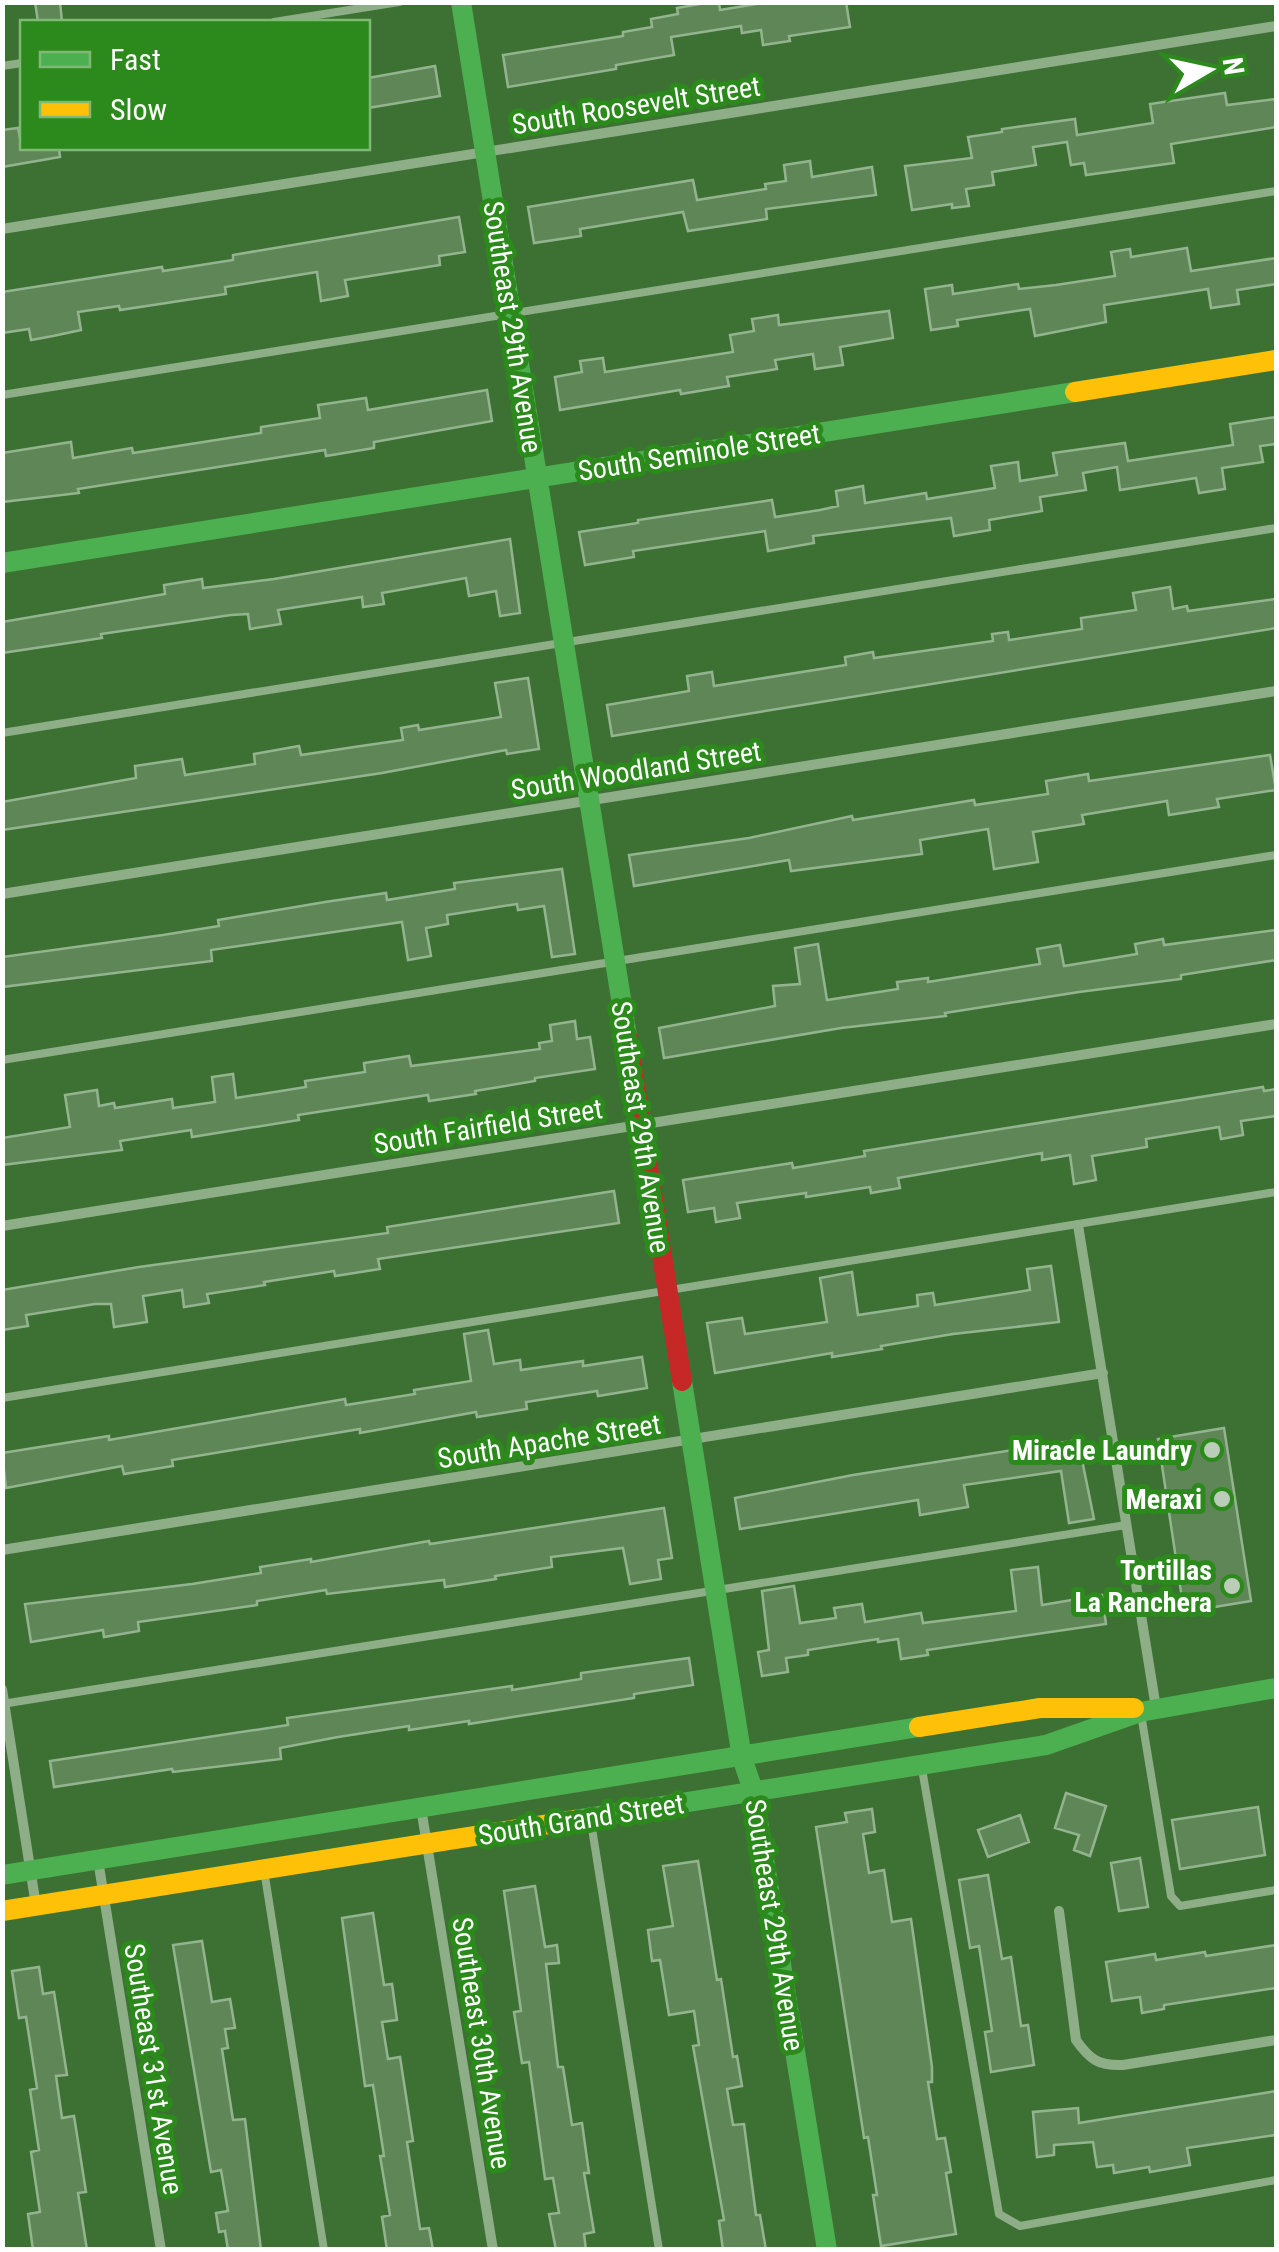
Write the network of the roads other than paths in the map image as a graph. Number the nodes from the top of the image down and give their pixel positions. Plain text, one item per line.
1 (399, 2) edge
2 (461, 2) edge
3 (286, 20) edge
4 (1276, 26) edge
5 (485, 152) junction
6 (1276, 191) edge
7 (2, 229) edge
8 (510, 311) junction
9 (1276, 360) edge
10 (2, 395) edge
11 (537, 477) junction
12 (1276, 528) edge
13 (2, 563) edge
14 (563, 642) junction
15 (1276, 691) edge
16 (2, 733) edge
17 (588, 801) junction
18 (1276, 855) edge
19 (2, 894) edge
20 (614, 960) junction
21 (1276, 1024) edge
22 (2, 1060) edge
23 (640, 1125) junction
24 (1276, 1192) edge
25 (1078, 1225) junction
26 (2, 1226) edge
27 (667, 1292) junction
28 (1103, 1373) junction
29 (2, 1398) edge
30 (691, 1441) junction
31 (1126, 1526) junction
32 (2, 1550) edge
33 (715, 1589) junction
34 (1276, 1688) edge
35 (2, 1689) edge
36 (4, 1704) edge
37 (1148, 1710) junction
38 (742, 1758) junction
39 (922, 1764) junction
40 (754, 1790) junction
41 (420, 1808) junction
42 (590, 1817) junction
43 (427, 1844) junction
44 (98, 1860) junction
45 (30, 1870) junction
46 (264, 1870) junction
47 (2, 1875) edge
48 (1276, 1890) edge
49 (104, 1895) junction
50 (36, 1906) junction
51 (1058, 1910) dead end
52 (2, 1911) edge
53 (1276, 2040) edge
54 (1276, 2180) edge
55 (161, 2250) edge
56 (324, 2250) edge
57 (493, 2250) edge
58 (659, 2250) edge
59 (827, 2250) edge

1 - 3 lane
2 - 5 street, Southeast 29th Avenue
4 - 5 street, South Roosevelt Street
5 - 7 street, South Roosevelt Street
5 - 8 street, Southeast 29th Avenue
6 - 8 lane
8 - 10 lane
8 - 11 street, Southeast 29th Avenue
9 - 11 street, South Seminole Street
11 - 13 street, South Seminole Street
11 - 14 street, Southeast 29th Avenue
12 - 14 lane
14 - 16 lane
14 - 17 street, Southeast 29th Avenue
15 - 17 street, South Woodland Street
17 - 19 street, South Woodland Street
17 - 20 street, Southeast 29th Avenue
18 - 20 lane
20 - 22 lane
20 - 23 street, Southeast 29th Avenue
21 - 23 street, South Fairfield Street
23 - 26 street, South Fairfield Street
23 - 27 street, Southeast 29th Avenue
24 - 25 lane
25 - 27 lane
25 - 28 street
27 - 29 lane
27 - 30 street, Southeast 29th Avenue
28 - 30 street, South Apache Street
28 - 31 street
30 - 32 street, South Apache Street
30 - 33 street, Southeast 29th Avenue
31 - 33 lane
31 - 37 street
33 - 36 lane
33 - 38 street, Southeast 29th Avenue
34 - 37 street, South Grand Street
35 - 36 street
36 - 45 street
37 - 38 street, South Grand Street
37 - 39 street, South Grand Street
37 - 48 lane
38 - 40 street, Southeast 29th Avenue
38 - 41 street, South Grand Street
39 - 40 street, South Grand Street
39 - 54 lane
40 - 42 street, South Grand Street
40 - 59 street, Southeast 29th Avenue
41 - 43 street, Southeast 30th Avenue
41 - 44 street, South Grand Street
42 - 43 street, South Grand Street
42 - 58 lane
43 - 46 street, South Grand Street
43 - 57 street, Southeast 30th Avenue
44 - 45 street, South Grand Street
44 - 49 street, Southeast 31st Avenue
45 - 47 street, South Grand Street
45 - 50 street
46 - 49 street, South Grand Street
46 - 56 lane
49 - 50 street, South Grand Street
49 - 55 street, Southeast 31st Avenue
50 - 52 street, South Grand Street
51 - 53 street

